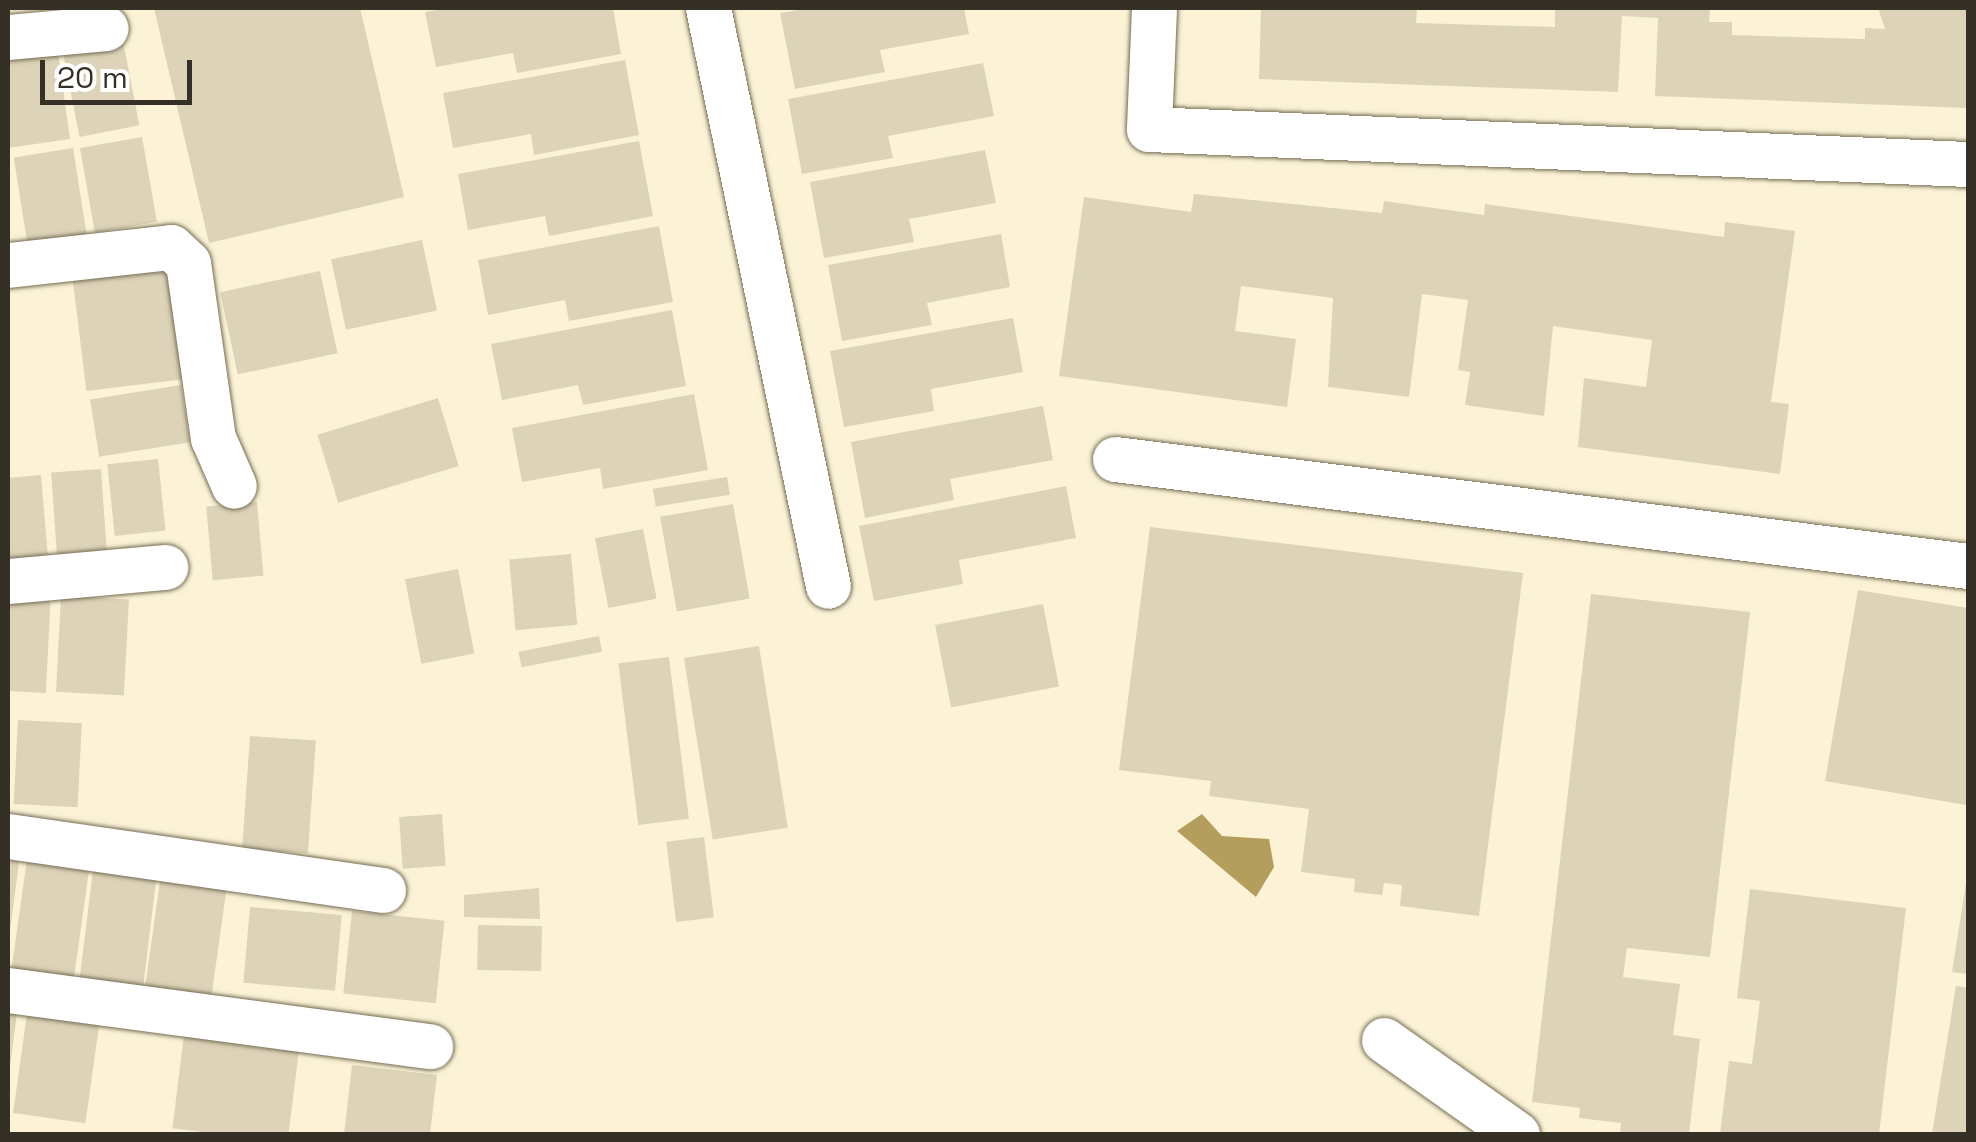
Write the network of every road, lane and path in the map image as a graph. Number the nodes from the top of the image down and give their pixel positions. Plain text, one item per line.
1 (708, 8) edge
2 (1154, 8) edge
3 (106, 28) dead end
4 (8, 36) edge
5 (1968, 164) edge
6 (8, 265) edge
7 (1115, 458) dead end
8 (234, 486) dead end
9 (1968, 566) edge
10 (165, 567) dead end
11 (8, 581) edge
12 (828, 586) dead end
13 (8, 836) edge
14 (383, 890) dead end
15 (8, 990) edge
16 (1384, 1040) dead end
17 (430, 1046) dead end
18 (1517, 1134) edge

1 - 12 street
2 - 5 street
3 - 4 street
6 - 8 street
7 - 9 street
10 - 11 street
13 - 14 street
15 - 17 street
16 - 18 street

